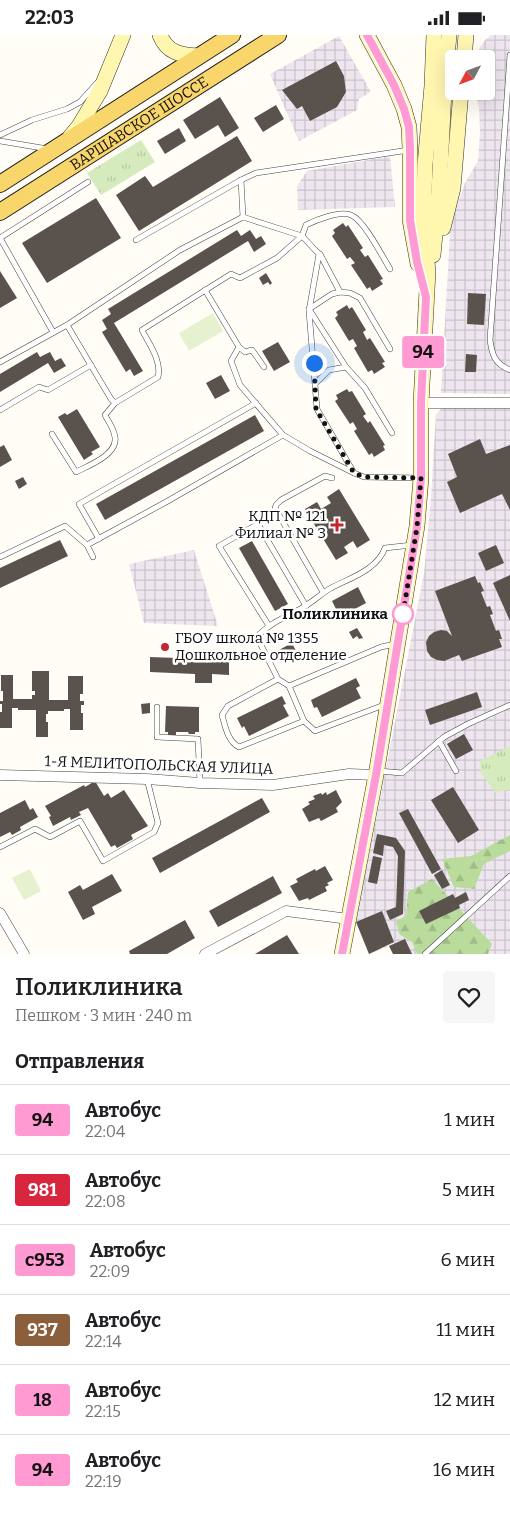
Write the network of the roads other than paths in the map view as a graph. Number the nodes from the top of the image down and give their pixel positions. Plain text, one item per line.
1 (123, 35) edge
2 (160, 35) edge
3 (232, 35) edge
4 (278, 35) edge
5 (434, 35) edge
6 (449, 35) edge
7 (466, 35) edge
8 (369, 37) edge
9 (465, 50) edge
10 (510, 55) edge
11 (198, 56) junction
12 (109, 69) junction
13 (460, 100) edge
14 (0, 135) edge
15 (0, 141) edge
16 (60, 145) junction
17 (410, 149) junction
18 (241, 180) junction
19 (88, 183) dead end
20 (0, 184) edge
21 (0, 213) edge
22 (243, 217) junction
23 (302, 236) junction
24 (0, 238) edge
25 (136, 240) dead end
26 (319, 254) junction
27 (430, 266) junction
28 (390, 269) dead end
29 (205, 290) junction
30 (340, 292) junction
31 (426, 297) junction
32 (309, 309) junction
33 (67, 325) junction
34 (53, 332) junction
35 (239, 347) junction
36 (390, 349) dead end
37 (0, 362) edge
38 (91, 365) junction
39 (264, 367) dead end
40 (346, 367) junction
41 (510, 370) edge
42 (316, 383) junction
43 (116, 403) junction
44 (256, 403) junction
45 (421, 403) junction
46 (510, 403) edge
47 (0, 410) edge
48 (392, 433) dead end
49 (52, 434) dead end
50 (282, 435) junction
51 (354, 473) junction
52 (332, 478) dead end
53 (421, 478) junction
54 (99, 539) junction
55 (87, 545) junction
56 (414, 545) junction
57 (0, 557) edge
58 (93, 557) dead end
59 (324, 592) junction
60 (306, 606) junction
61 (269, 626) junction
62 (398, 644) junction
63 (278, 679) junction
64 (289, 686) junction
65 (387, 704) junction
66 (510, 705) edge
67 (157, 707) dead end
68 (304, 721) junction
69 (439, 741) junction
70 (456, 771) dead end
71 (376, 773) junction
72 (0, 775) edge
73 (146, 779) junction
74 (200, 783) junction
75 (0, 847) edge
76 (510, 876) edge
77 (349, 919) junction
78 (2, 920) edge
79 (24, 954) edge
80 (205, 954) edge
81 (342, 954) edge
82 (425, 954) edge

1 - 12 street
2 - 11 street
3 - 11 main road, ВАРШАВСКОЕ ШОССЕ
4 - 21 main road, ВАРШАВСКОЕ ШОССЕ
5 - 27 street
6 - 27 street
7 - 9 street
8 - 17 street
10 - 41 lane
11 - 16 main road, ВАРШАВСКОЕ ШОССЕ
12 - 14 lane
12 - 16 street
13 - 27 street
15 - 16 lane
16 - 20 main road, ВАРШАВСКОЕ ШОССЕ
17 - 18 lane
17 - 31 street
18 - 22 lane
18 - 25 lane
19 - 24 lane
22 - 23 lane
22 - 33 lane
23 - 26 lane
23 - 28 lane
23 - 29 lane
24 - 34 lane
26 - 30 lane
26 - 32 lane
27 - 31 street
29 - 35 lane
29 - 43 lane
30 - 32 lane
30 - 36 lane
31 - 45 street
32 - 40 lane
32 - 42 lane
33 - 34 lane
33 - 38 lane
34 - 37 lane
35 - 39 lane
35 - 44 lane
38 - 43 lane
38 - 47 lane
40 - 42 lane
40 - 48 lane
42 - 51 lane
43 - 49 lane
44 - 50 lane
44 - 54 lane
45 - 46 street
45 - 53 street
50 - 51 lane
50 - 54 lane
51 - 53 lane
52 - 59 lane
53 - 56 street
54 - 55 lane
55 - 57 lane
55 - 58 lane
56 - 59 lane
56 - 62 street
59 - 60 lane
60 - 61 lane
60 - 61 lane
61 - 63 lane
62 - 64 lane
62 - 65 street
63 - 64 lane
63 - 68 lane
64 - 68 lane
65 - 68 lane
65 - 71 street
66 - 69 lane
67 - 74 lane
69 - 70 lane
69 - 71 lane
71 - 74 street, 1-Я МЕЛИТОПОЛЬСКАЯ УЛИЦА
71 - 77 street
72 - 73 street, 1-Я МЕЛИТОПОЛЬСКАЯ УЛИЦА
73 - 74 street, 1-Я МЕЛИТОПОЛЬСКАЯ УЛИЦА
73 - 75 lane
76 - 82 lane
77 - 80 street
77 - 81 street
78 - 79 street

